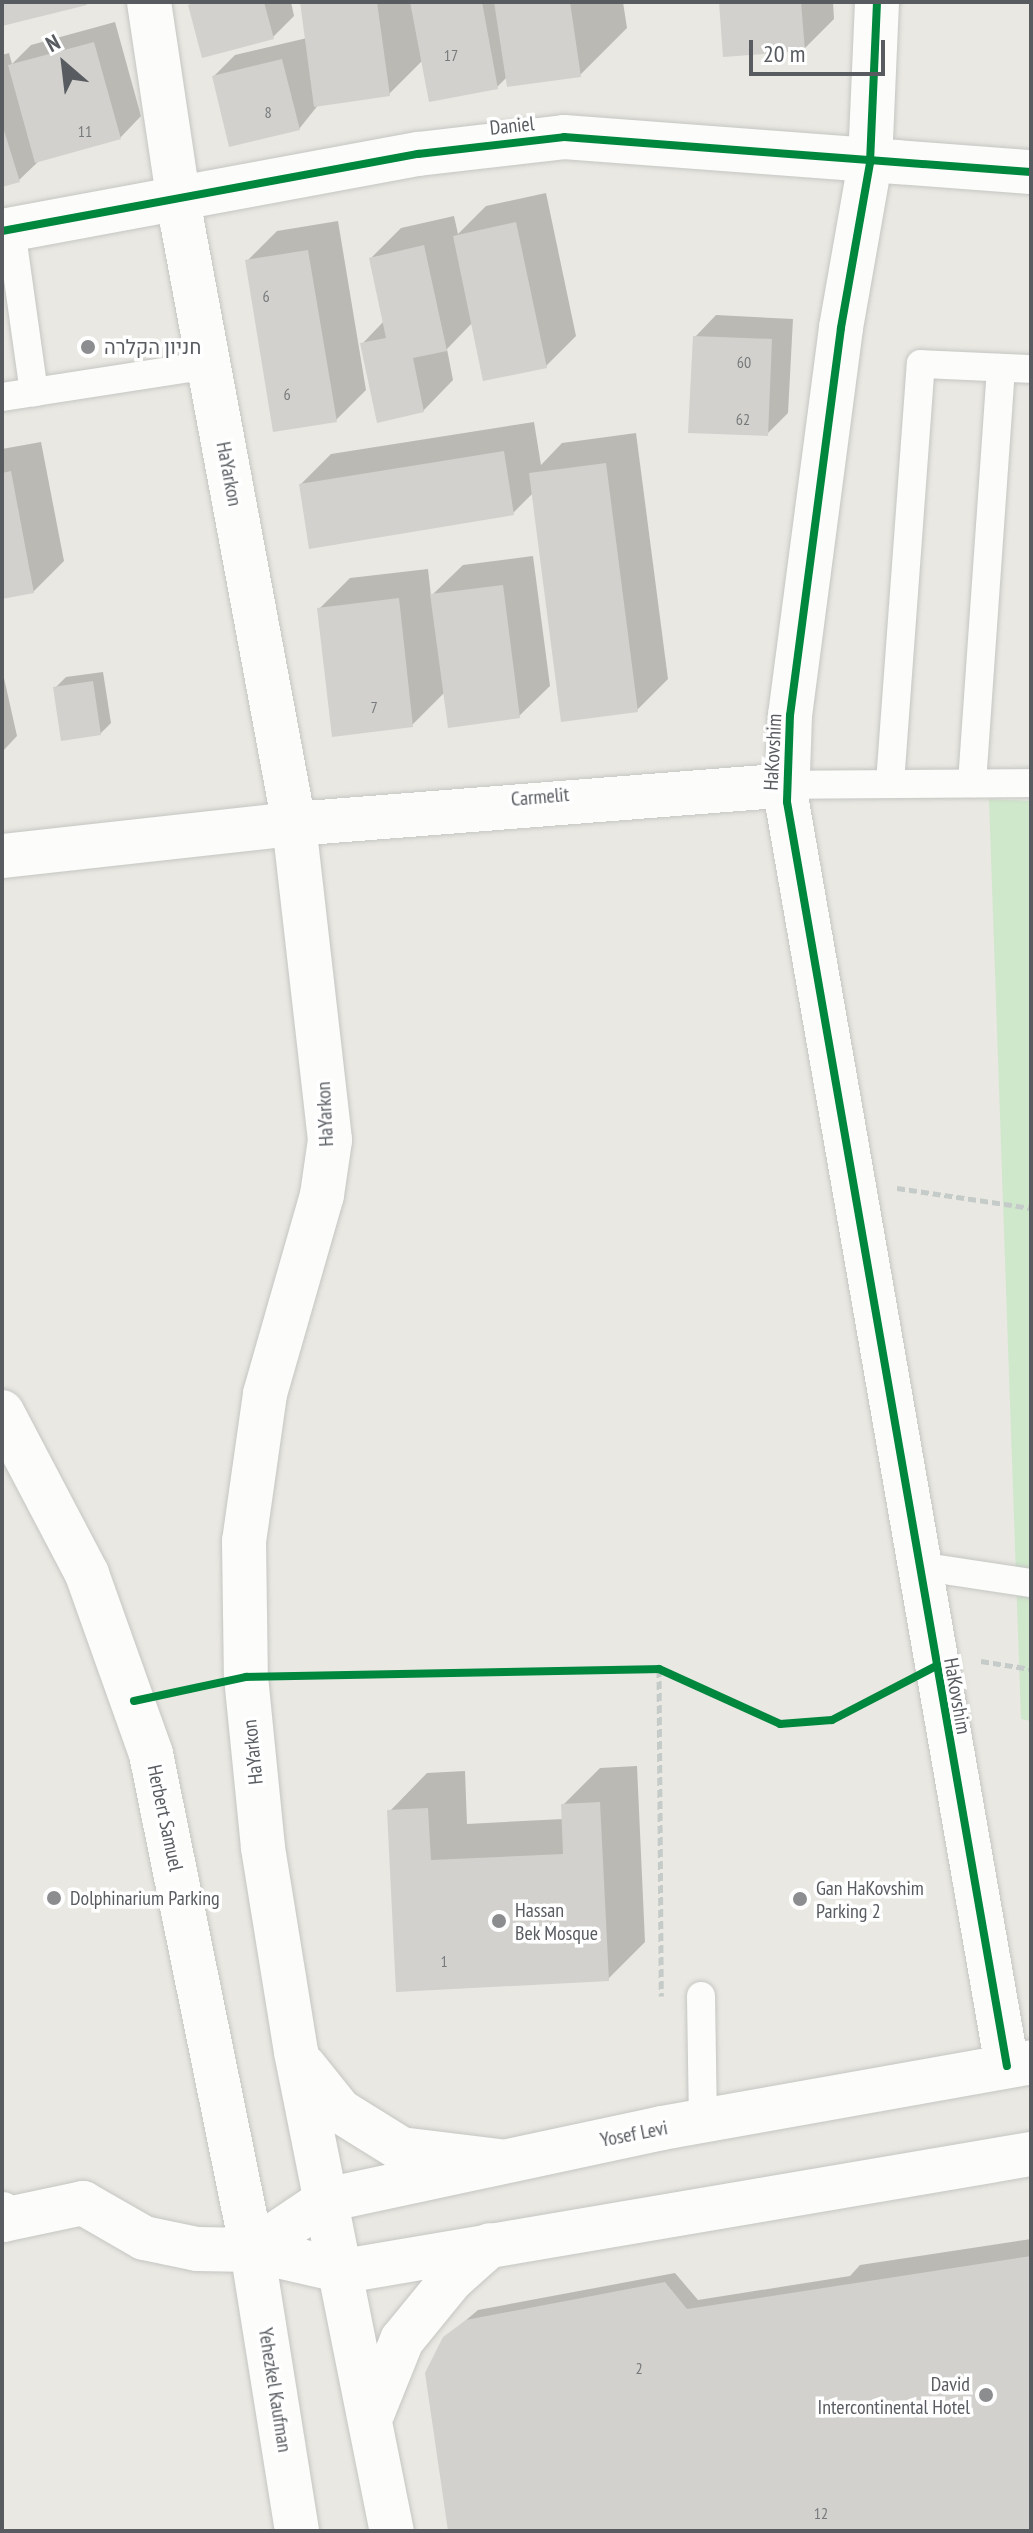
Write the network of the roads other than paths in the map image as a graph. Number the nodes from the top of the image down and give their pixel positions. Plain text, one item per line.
1 (149, 2) edge
2 (877, 2) edge
3 (870, 163) junction
4 (1031, 172) edge
5 (179, 199) junction
6 (7, 230) edge
7 (209, 365) junction
8 (1001, 368) junction
9 (1031, 369) edge
10 (34, 392) junction
11 (2, 397) edge
12 (890, 783) junction
13 (972, 783) junction
14 (1031, 783) edge
15 (795, 785) junction
16 (294, 824) junction
17 (2, 856) edge
18 (2, 1412) edge
19 (926, 1567) junction
20 (1031, 1583) edge
21 (701, 1996) dead end
22 (296, 2052) junction
23 (1020, 2064) edge
24 (703, 2121) junction
25 (1031, 2154) edge
26 (499, 2161) junction
27 (326, 2200) junction
28 (2, 2214) edge
29 (490, 2245) junction
30 (252, 2250) junction
31 (344, 2271) junction
32 (372, 2415) junction
33 (297, 2531) edge
34 (392, 2531) edge

1 - 5 street, HaYarkon
2 - 3 street, HaKovshim
3 - 4 street, Daniel
3 - 5 street, Daniel
3 - 15 street, HaKovshim
5 - 6 street, Daniel
5 - 7 street, HaYarkon
6 - 10 lane
7 - 10 lane
7 - 16 street, HaYarkon
8 - 9 lane
8 - 12 lane
8 - 13 lane
10 - 11 lane
12 - 13 lane, Carmelit
12 - 15 lane, Carmelit
13 - 14 lane, Carmelit
15 - 16 street, Carmelit
15 - 19 lane, HaKovshim
15 - 19 street, HaKovshim
16 - 17 street, Carmelit
16 - 22 street, HaYarkon
18 - 30 street, Herbert Samuel
19 - 20 lane
19 - 23 street, HaKovshim
21 - 24 lane
22 - 26 street
22 - 27 street, HaYarkon
23 - 24 street, Yosef Levi
24 - 26 street, Yosef Levi
25 - 29 street
26 - 27 street, Yosef Levi
27 - 30 street, Yosef Levi
27 - 31 street, HaYarkon
28 - 30 street
29 - 31 street
29 - 32 street
30 - 31 street
30 - 33 street, Yehezkel Kaufman
31 - 32 street
32 - 34 street

